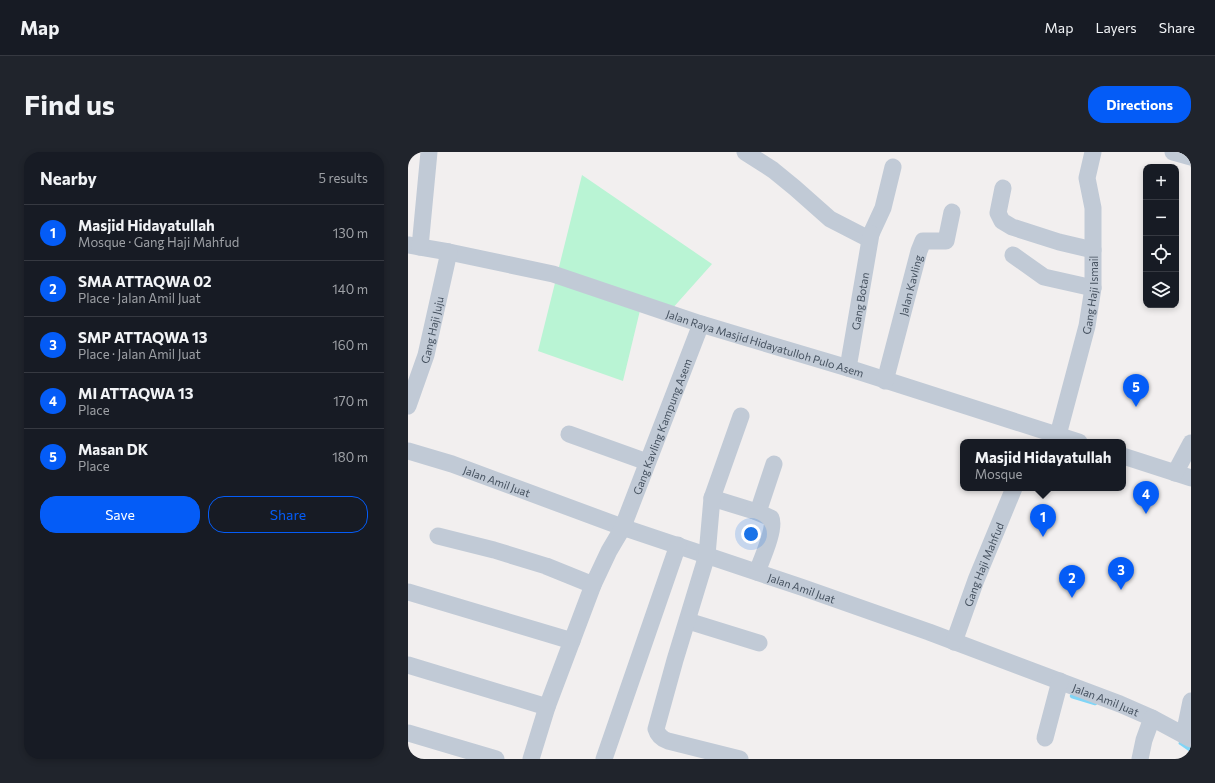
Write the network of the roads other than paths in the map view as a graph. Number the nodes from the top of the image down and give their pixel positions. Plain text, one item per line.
1 (429, 152) edge
2 (745, 152) edge
3 (1093, 152) edge
4 (762, 156) edge
5 (893, 167) dead end
6 (1003, 188) dead end
7 (952, 212) dead end
8 (871, 234) junction
9 (414, 246) edge
10 (1093, 250) junction
11 (450, 252) junction
12 (1013, 255) dead end
13 (1093, 288) junction
14 (701, 324) junction
15 (848, 368) junction
16 (885, 381) junction
17 (408, 406) edge
18 (741, 416) dead end
19 (569, 434) dead end
20 (1035, 435) edge
21 (1058, 435) junction
22 (1070, 439) edge
23 (1191, 443) edge
24 (408, 451) edge
25 (1126, 457) edge
26 (647, 462) junction
27 (774, 464) dead end
28 (1175, 473) junction
29 (1191, 478) edge
30 (1013, 491) edge
31 (712, 498) junction
32 (754, 511) junction
33 (621, 529) junction
34 (438, 536) dead end
35 (677, 549) junction
36 (706, 559) junction
37 (757, 572) junction
38 (592, 586) junction
39 (408, 592) edge
40 (688, 621) junction
41 (572, 642) junction
42 (954, 642) junction
43 (759, 644) dead end
44 (408, 665) edge
45 (1060, 681) junction
46 (1191, 701) edge
47 (547, 707) junction
48 (1151, 721) junction
49 (408, 734) edge
50 (1187, 737) edge
51 (1045, 738) dead end
52 (496, 759) edge
53 (531, 759) edge
54 (604, 759) edge
55 (740, 759) edge
56 (1140, 759) edge

1 - 9 street
2 - 4 street
3 - 10 street, Gang Haji Ismail
4 - 8 street
5 - 8 street, Gang Botan
6 - 10 street
7 - 16 street, Jalan Kavling
8 - 15 street, Gang Botan
9 - 11 street, Jalan Raya Masjid Hidayatulloh Pulo Asem
10 - 13 street, Gang Haji Ismail
11 - 14 street, Jalan Raya Masjid Hidayatulloh Pulo Asem
11 - 17 street, Gang Haji Juju
12 - 13 street
13 - 21 street, Gang Haji Ismail
14 - 15 street, Jalan Raya Masjid Hidayatulloh Pulo Asem
14 - 26 street, Gang Kavling Kampung Asem
15 - 16 street, Jalan Raya Masjid Hidayatulloh Pulo Asem
16 - 20 street, Jalan Raya Masjid Hidayatulloh Pulo Asem
18 - 31 street
19 - 26 street
20 - 21 street, Jalan Raya Masjid Hidayatulloh Pulo Asem
21 - 22 street, Jalan Raya Masjid Hidayatulloh Pulo Asem
23 - 28 street
24 - 33 street, Jalan Amil Juat
25 - 28 street
26 - 33 street, Gang Kavling Kampung Asem
27 - 32 street
28 - 29 street
30 - 42 street, Gang Haji Mahfud
31 - 32 street
31 - 36 street
32 - 37 street
33 - 35 street, Jalan Amil Juat
33 - 38 street, Gang Kavling Kampung Asem
34 - 38 street
35 - 36 street, Jalan Amil Juat
35 - 54 street
36 - 37 street, Jalan Amil Juat
36 - 40 street
37 - 42 street, Jalan Amil Juat
38 - 41 street, Gang Kavling Kampung Asem
39 - 41 street
40 - 43 street
40 - 55 street
41 - 47 street, Gang Kavling Kampung Asem
42 - 45 street, Jalan Amil Juat
44 - 47 street
45 - 48 street, Jalan Amil Juat
45 - 51 street
46 - 50 street
47 - 53 street, Gang Kavling Kampung Asem
48 - 50 street, Jalan Amil Juat
48 - 56 street
49 - 52 street

